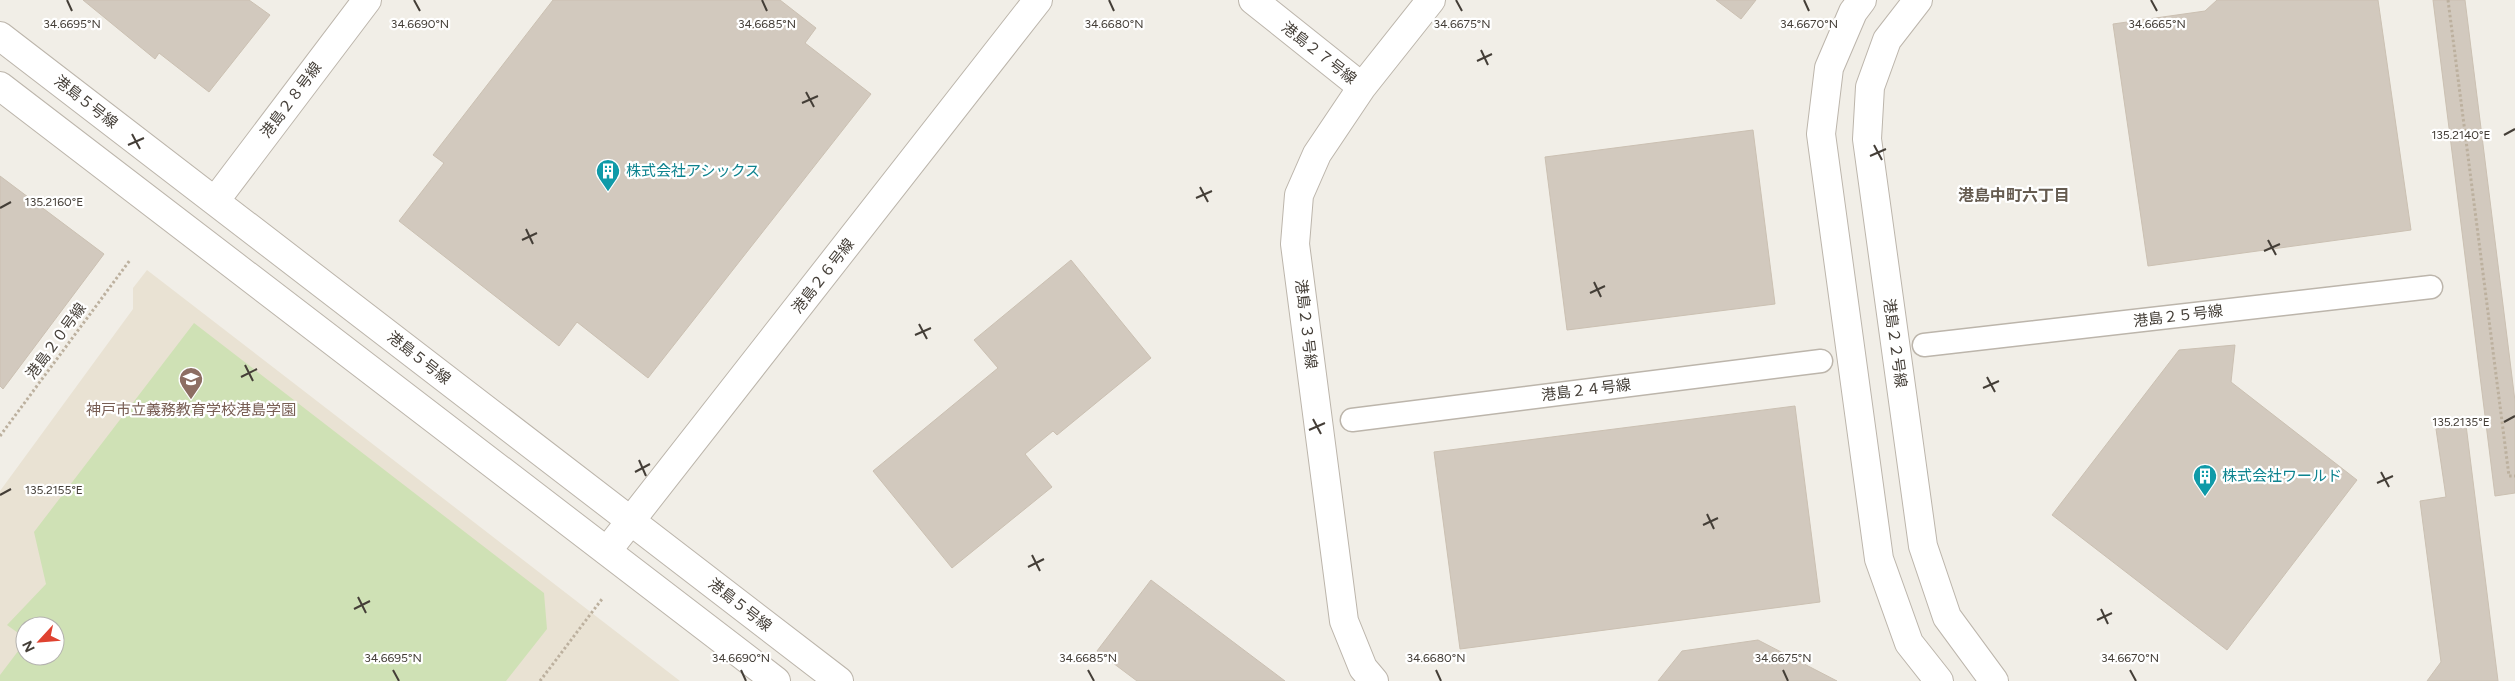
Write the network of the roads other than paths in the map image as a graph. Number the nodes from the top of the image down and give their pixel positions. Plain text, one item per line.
1 (367, 0) edge
2 (1038, 0) edge
3 (1253, 0) edge
4 (1431, 0) edge
5 (1862, 0) edge
6 (1918, 0) edge
7 (0, 36) edge
8 (0, 86) edge
9 (1362, 87) junction
10 (215, 201) junction
11 (2431, 287) dead end
12 (1924, 345) dead end
13 (1821, 361) dead end
14 (1352, 420) dead end
15 (631, 521) junction
16 (607, 551) junction
17 (776, 681) edge
18 (839, 681) edge
19 (1374, 681) edge
20 (1939, 681) edge
21 (1994, 681) edge

1 - 10 street, 港島２８号線
2 - 15 street, 港島２６号線
3 - 9 street, 港島２７号線
4 - 9 street, 港島２３号線
5 - 20 street
6 - 21 street, 港島２２号線
7 - 10 street, 港島５号線
8 - 16 street
9 - 19 street, 港島２３号線
10 - 15 street, 港島５号線
11 - 12 street, 港島２５号線
13 - 14 street, 港島２４号線
15 - 16 street, 港島２６号線
15 - 18 street, 港島５号線
16 - 17 street

